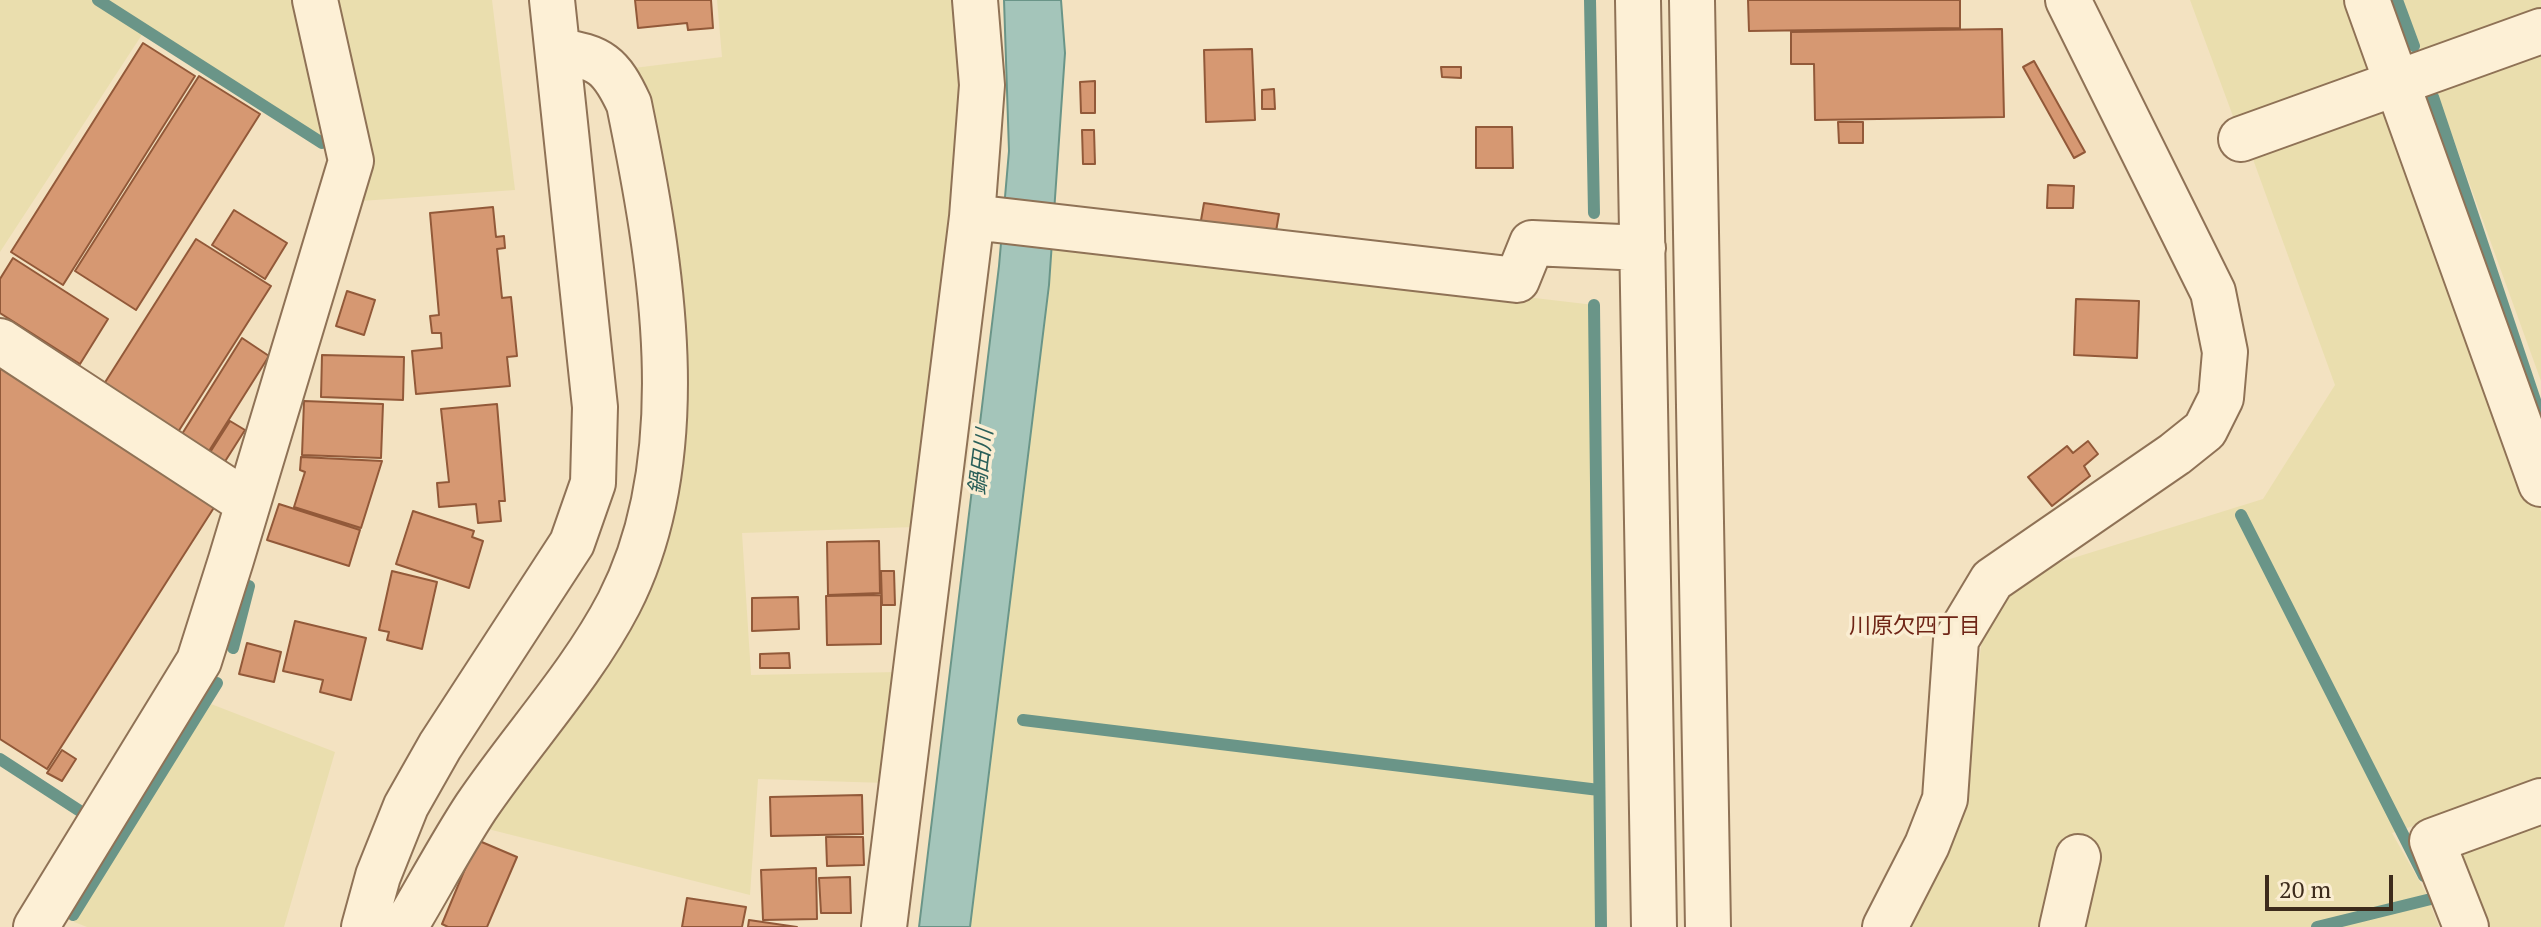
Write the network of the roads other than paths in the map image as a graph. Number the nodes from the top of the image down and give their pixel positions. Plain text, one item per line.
1 (315, 0) edge
2 (552, 0) edge
3 (975, 0) edge
4 (1638, 0) edge
5 (1692, 0) edge
6 (2068, 0) edge
7 (2367, 0) edge
8 (2541, 31) edge
9 (558, 51) junction
10 (2397, 83) junction
11 (2241, 139) dead end
12 (982, 218) junction
13 (1643, 248) junction
14 (0, 341) edge
15 (2541, 484) edge
16 (246, 502) junction
17 (2541, 801) edge
18 (2078, 857) dead end
19 (36, 927) edge
20 (364, 927) edge
21 (405, 927) edge
22 (884, 927) edge
23 (1654, 927) edge
24 (1708, 927) edge
25 (1885, 927) edge
26 (2062, 927) edge
27 (2466, 927) edge

1 - 16 street
2 - 9 street
3 - 12 street
4 - 13 street
5 - 24 street
6 - 25 street
7 - 10 street
8 - 10 street
9 - 20 street
9 - 21 street
10 - 11 street
10 - 15 street
12 - 13 street
12 - 22 street
13 - 23 street
14 - 16 street
16 - 19 street
17 - 27 street
18 - 26 street

